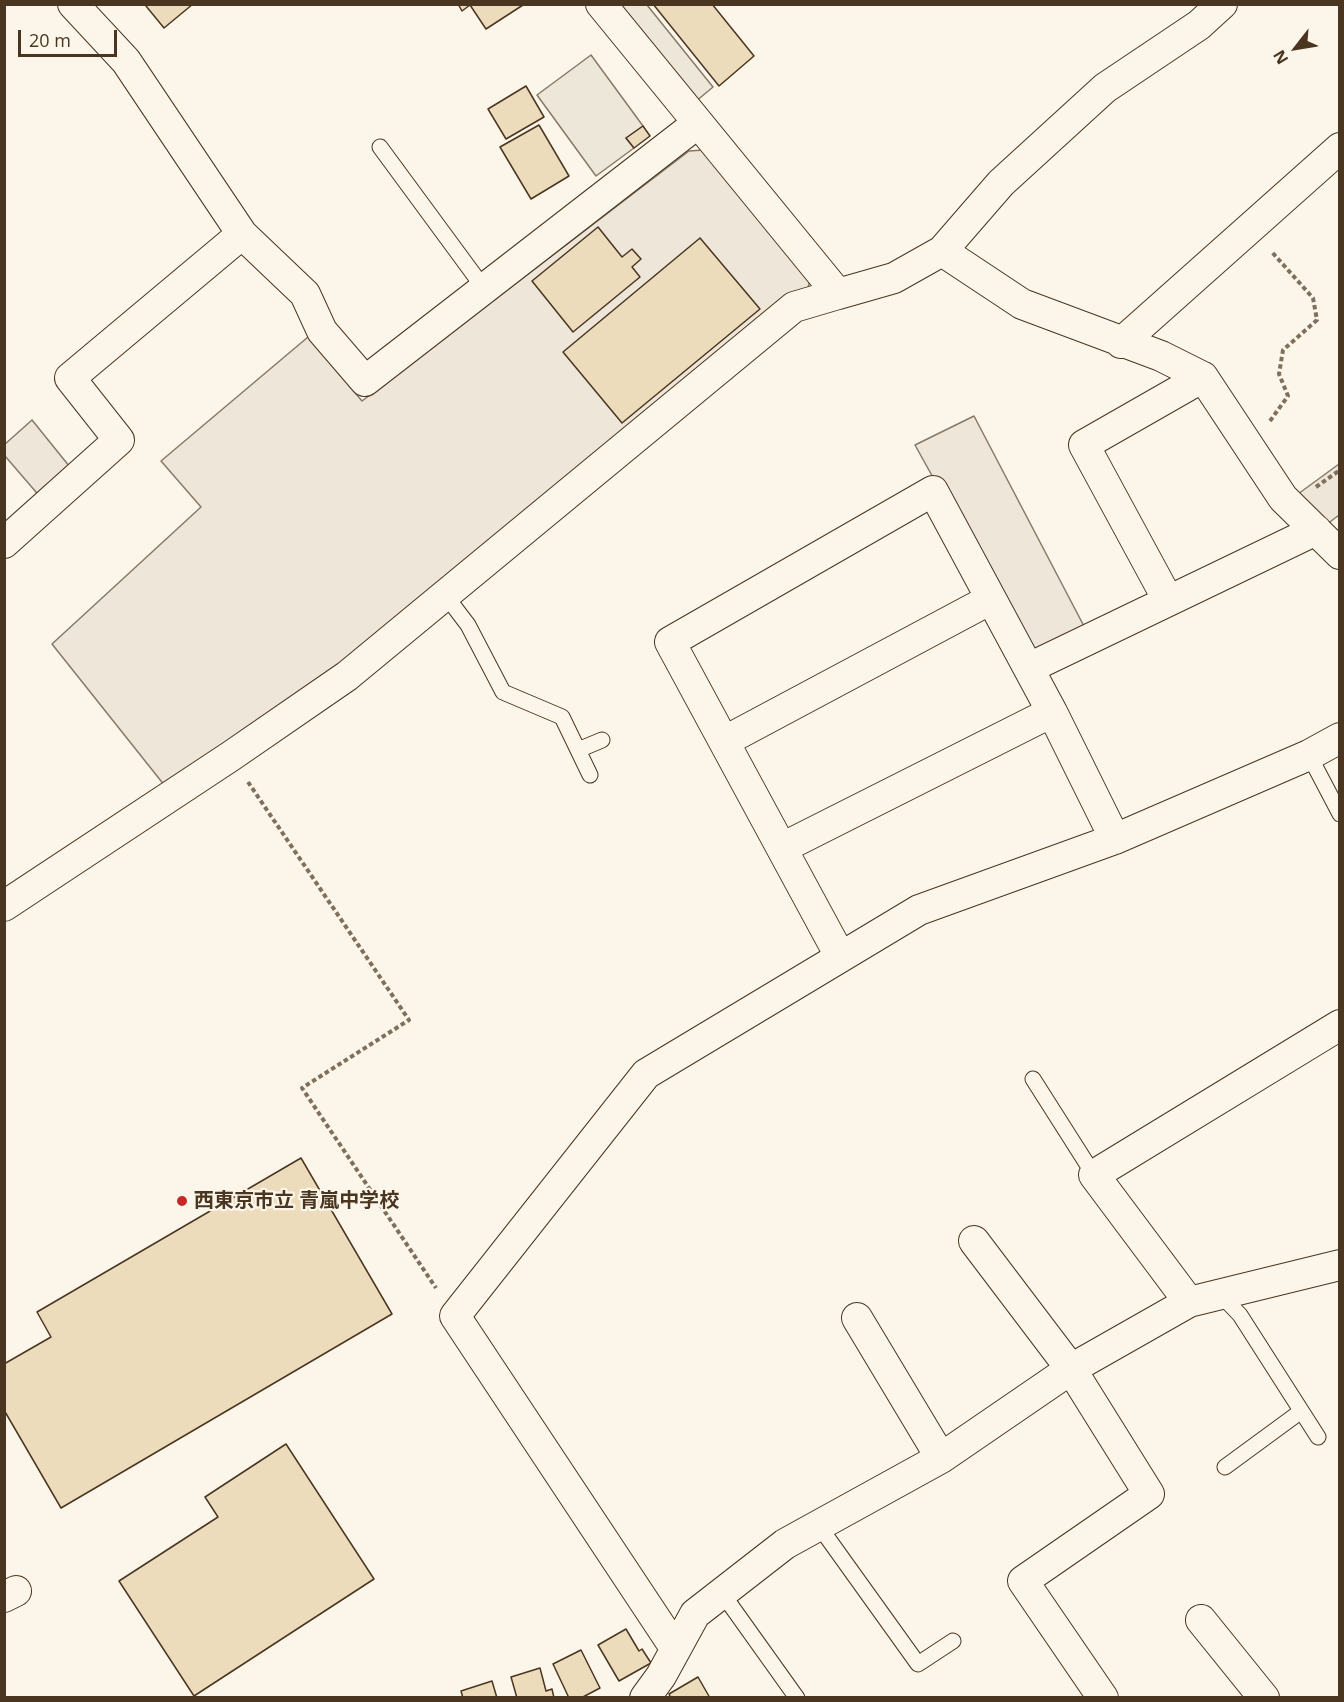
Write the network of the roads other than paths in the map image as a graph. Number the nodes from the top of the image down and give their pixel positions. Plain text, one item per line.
1 (73, 4) edge
2 (601, 4) edge
3 (1222, 4) edge
4 (698, 123) junction
5 (380, 147) dead end
6 (1340, 148) edge
7 (242, 234) junction
8 (942, 251) junction
9 (483, 287) junction
10 (838, 294) junction
11 (1121, 343) junction
12 (1203, 377) junction
13 (1329, 535) edge
14 (4, 543) edge
15 (446, 596) junction
16 (991, 599) junction
17 (1168, 600) junction
18 (1029, 668) junction
19 (1052, 712) junction
20 (1340, 738) edge
21 (602, 740) dead end
22 (725, 741) junction
23 (578, 750) junction
24 (1309, 755) junction
25 (590, 775) dead end
26 (1340, 814) edge
27 (1115, 839) junction
28 (782, 848) junction
29 (5, 904) edge
30 (840, 956) junction
31 (1340, 1025) edge
32 (1033, 1080) dead end
33 (1094, 1175) junction
34 (974, 1241) dead end
35 (1340, 1265) edge
36 (1220, 1294) junction
37 (1189, 1302) junction
38 (857, 1318) dead end
39 (1071, 1369) junction
40 (1299, 1412) junction
41 (1318, 1437) dead end
42 (941, 1458) junction
43 (1225, 1467) dead end
44 (819, 1526) junction
45 (722, 1593) junction
46 (1201, 1620) dead end
47 (952, 1641) dead end
48 (675, 1648) junction
49 (645, 1698) edge
50 (798, 1698) edge
51 (1103, 1698) edge
52 (1264, 1698) edge

1 - 7 street
2 - 4 street
3 - 8 street
4 - 9 street
4 - 10 street
5 - 9 lane
6 - 11 street
7 - 9 street
7 - 14 street
8 - 10 street
8 - 11 street
10 - 15 street
11 - 12 street
12 - 13 street
12 - 17 street
13 - 17 street
15 - 23 lane
15 - 29 street
16 - 18 street
16 - 22 street
16 - 22 street
17 - 18 street
18 - 19 street
19 - 27 street
19 - 28 street
20 - 24 street
21 - 23 lane
22 - 28 street
23 - 25 lane
24 - 26 lane
24 - 27 street
27 - 30 street
28 - 30 street
30 - 48 street
31 - 33 street
32 - 33 lane
33 - 37 street
34 - 39 street
35 - 36 street
36 - 37 street
36 - 40 lane
37 - 39 street
38 - 42 street
39 - 42 street
39 - 51 street
40 - 41 lane
40 - 43 lane
42 - 44 street
44 - 45 street
44 - 47 lane
45 - 48 street
45 - 50 lane
46 - 52 street
48 - 49 street

